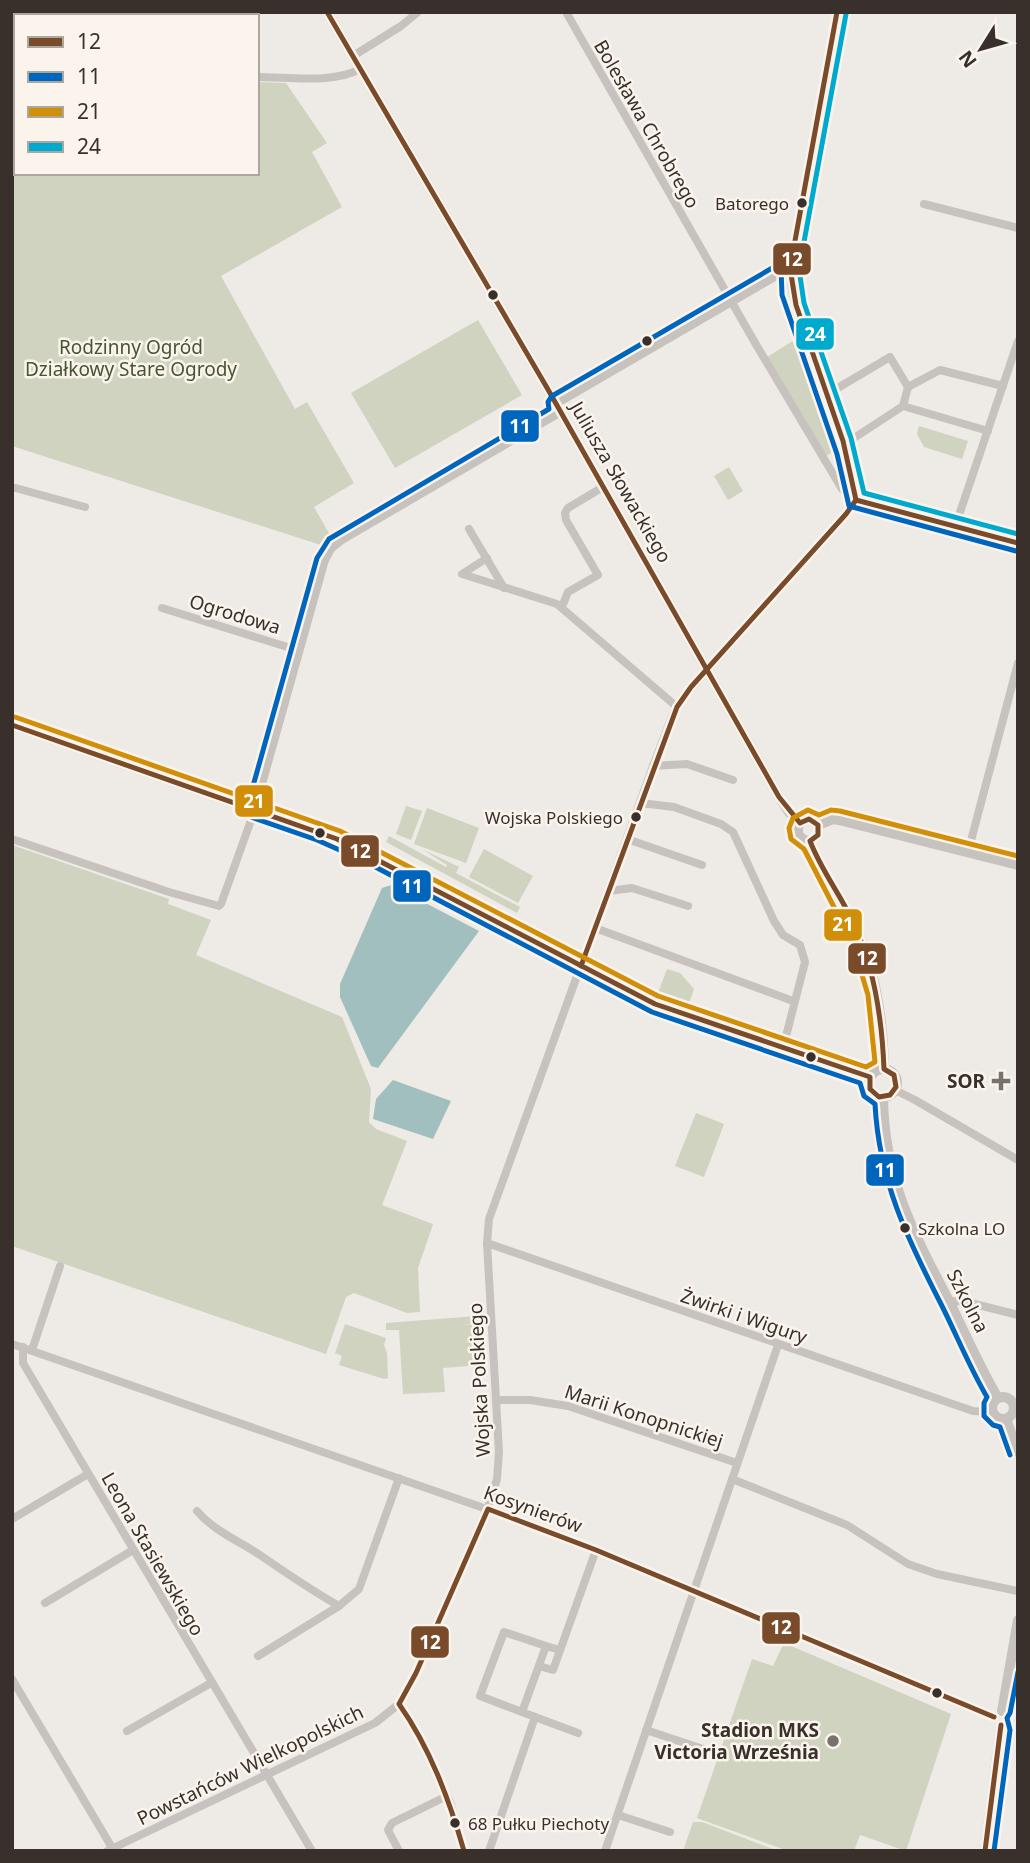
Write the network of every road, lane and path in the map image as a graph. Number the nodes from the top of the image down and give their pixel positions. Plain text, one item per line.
1 (327, 12) edge
2 (418, 12) edge
3 (566, 12) edge
4 (837, 12) edge
5 (353, 56) junction
6 (360, 69) junction
7 (259, 78) edge
8 (923, 204) dead end
9 (1018, 228) edge
10 (790, 268) junction
11 (731, 302) junction
12 (1018, 341) edge
13 (1003, 386) junction
14 (908, 387) junction
15 (826, 395) junction
16 (903, 406) junction
17 (558, 408) junction
18 (988, 430) junction
19 (842, 443) junction
20 (12, 487) edge
21 (603, 487) junction
22 (856, 500) junction
23 (85, 507) dead end
24 (955, 527) junction
25 (469, 529) dead end
26 (1018, 543) edge
27 (486, 558) junction
28 (504, 588) junction
29 (562, 607) junction
30 (162, 608) dead end
31 (298, 650) junction
32 (1018, 663) edge
33 (707, 670) junction
34 (1016, 681) edge
35 (677, 707) junction
36 (12, 725) edge
37 (653, 766) junction
38 (733, 780) dead end
39 (640, 803) junction
40 (255, 809) junction
41 (800, 823) junction
42 (818, 825) junction
43 (12, 839) edge
44 (628, 839) junction
45 (810, 841) junction
46 (968, 852) junction
47 (702, 865) dead end
48 (1018, 865) edge
49 (609, 891) junction
50 (688, 906) dead end
51 (595, 928) junction
52 (581, 965) junction
53 (793, 1001) junction
54 (783, 1048) junction
55 (884, 1069) junction
56 (870, 1077) junction
57 (895, 1090) junction
58 (883, 1097) junction
59 (1018, 1160) edge
60 (487, 1244) junction
61 (60, 1265) dead end
62 (949, 1301) junction
63 (1018, 1315) edge
64 (12, 1343) edge
65 (778, 1345) junction
66 (28, 1349) junction
67 (998, 1398) junction
68 (498, 1400) junction
69 (1016, 1407) edge
70 (992, 1412) junction
71 (1006, 1419) junction
72 (1018, 1452) edge
73 (737, 1463) junction
74 (88, 1474) junction
75 (399, 1478) junction
76 (732, 1479) junction
77 (488, 1509) junction
78 (197, 1511) dead end
79 (12, 1519) edge
80 (132, 1550) junction
81 (596, 1550) junction
82 (695, 1591) junction
83 (1018, 1591) edge
84 (45, 1603) dead end
85 (339, 1606) junction
86 (1018, 1620) edge
87 (546, 1646) junction
88 (560, 1650) junction
89 (1015, 1655) edge
90 (258, 1656) dead end
91 (539, 1666) junction
92 (12, 1679) edge
93 (211, 1683) junction
94 (399, 1704) junction
95 (522, 1712) junction
96 (535, 1717) junction
97 (999, 1718) junction
98 (646, 1730) junction
99 (127, 1731) dead end
100 (578, 1733) dead end
101 (703, 1749) dead end
102 (266, 1775) junction
103 (447, 1796) junction
104 (618, 1815) junction
105 (670, 1832) dead end
106 (111, 1850) edge
107 (312, 1851) edge
108 (399, 1851) edge
109 (464, 1851) edge
110 (489, 1851) edge
111 (605, 1851) edge
112 (985, 1851) edge

1 - 5 street, Juliusza Słowackiego
2 - 5 street
3 - 11 street, Bolesława Chrobrego
4 - 10 street
5 - 6 street, Juliusza Słowackiego
6 - 7 street
6 - 17 street, Juliusza Słowackiego
8 - 9 street
10 - 11 street, Ogrodowa
10 - 15 street
11 - 17 street, Ogrodowa
11 - 22 street, Bolesława Chrobrego
12 - 13 street
13 - 14 street
13 - 18 street
14 - 15 street
14 - 16 street
15 - 19 street
16 - 18 street
16 - 19 street
17 - 21 street, Juliusza Słowackiego
17 - 31 street, Ogrodowa
18 - 24 street
19 - 22 street
20 - 23 street
21 - 29 street
21 - 33 street, Juliusza Słowackiego
22 - 24 street
22 - 33 street, Wojska Polskiego
24 - 26 street
25 - 27 street
27 - 28 street
27 - 28 street
28 - 29 street
29 - 35 street
30 - 31 street, Ogrodowa
31 - 40 street, Ogrodowa
32 - 34 street
33 - 35 street, Wojska Polskiego
33 - 41 street, Juliusza Słowackiego
34 - 46 street
35 - 37 street, Wojska Polskiego
36 - 40 street
37 - 38 street
37 - 39 street, Wojska Polskiego
39 - 44 street, Wojska Polskiego
39 - 53 street
40 - 43 street, Ogrodowa
40 - 52 street
41 - 42 street
41 - 45 street
42 - 45 street
42 - 46 street
44 - 47 street
44 - 49 street, Wojska Polskiego
45 - 55 street
46 - 48 street
49 - 50 street
49 - 51 street, Wojska Polskiego
51 - 52 street, Wojska Polskiego
51 - 53 street
52 - 54 street
52 - 60 street, Wojska Polskiego
53 - 54 street
54 - 56 street
55 - 56 street
55 - 57 street
56 - 58 street
57 - 58 street
57 - 59 street
58 - 62 street, Szkolna
60 - 65 street, Żwirki i Wigury
60 - 68 street, Wojska Polskiego
61 - 66 street
62 - 63 street
62 - 67 street, Szkolna
64 - 66 street, Kosynierów
65 - 70 street, Żwirki i Wigury
65 - 73 street
66 - 74 street, Leona Stasiewskiego
66 - 75 street, Kosynierów
67 - 69 street
67 - 70 street
68 - 73 street, Marii Konopnickiej
68 - 77 street, Wojska Polskiego
69 - 71 street
70 - 71 street
71 - 72 street
73 - 76 street
74 - 79 street
74 - 80 street, Leona Stasiewskiego
75 - 77 street, Kosynierów
75 - 85 street
76 - 82 street
76 - 83 street
77 - 81 street, Kosynierów
77 - 94 street, Powstańców Wielkopolskich
78 - 85 street
80 - 84 street
80 - 93 street, Leona Stasiewskiego
81 - 82 street, Kosynierów
81 - 88 street
82 - 97 street, Kosynierów
82 - 98 street
85 - 90 street
86 - 89 street
87 - 88 street
87 - 91 street
87 - 95 street
88 - 91 street
89 - 97 street
91 - 95 street
92 - 106 street
93 - 99 street
93 - 102 street, Leona Stasiewskiego
94 - 102 street, Powstańców Wielkopolskich
94 - 103 street
95 - 96 street
96 - 100 street
96 - 110 street
97 - 112 street
98 - 101 street
98 - 104 street
102 - 106 street, Powstańców Wielkopolskich
102 - 107 street, Leona Stasiewskiego
103 - 108 street
103 - 109 street
104 - 105 street
104 - 111 street

